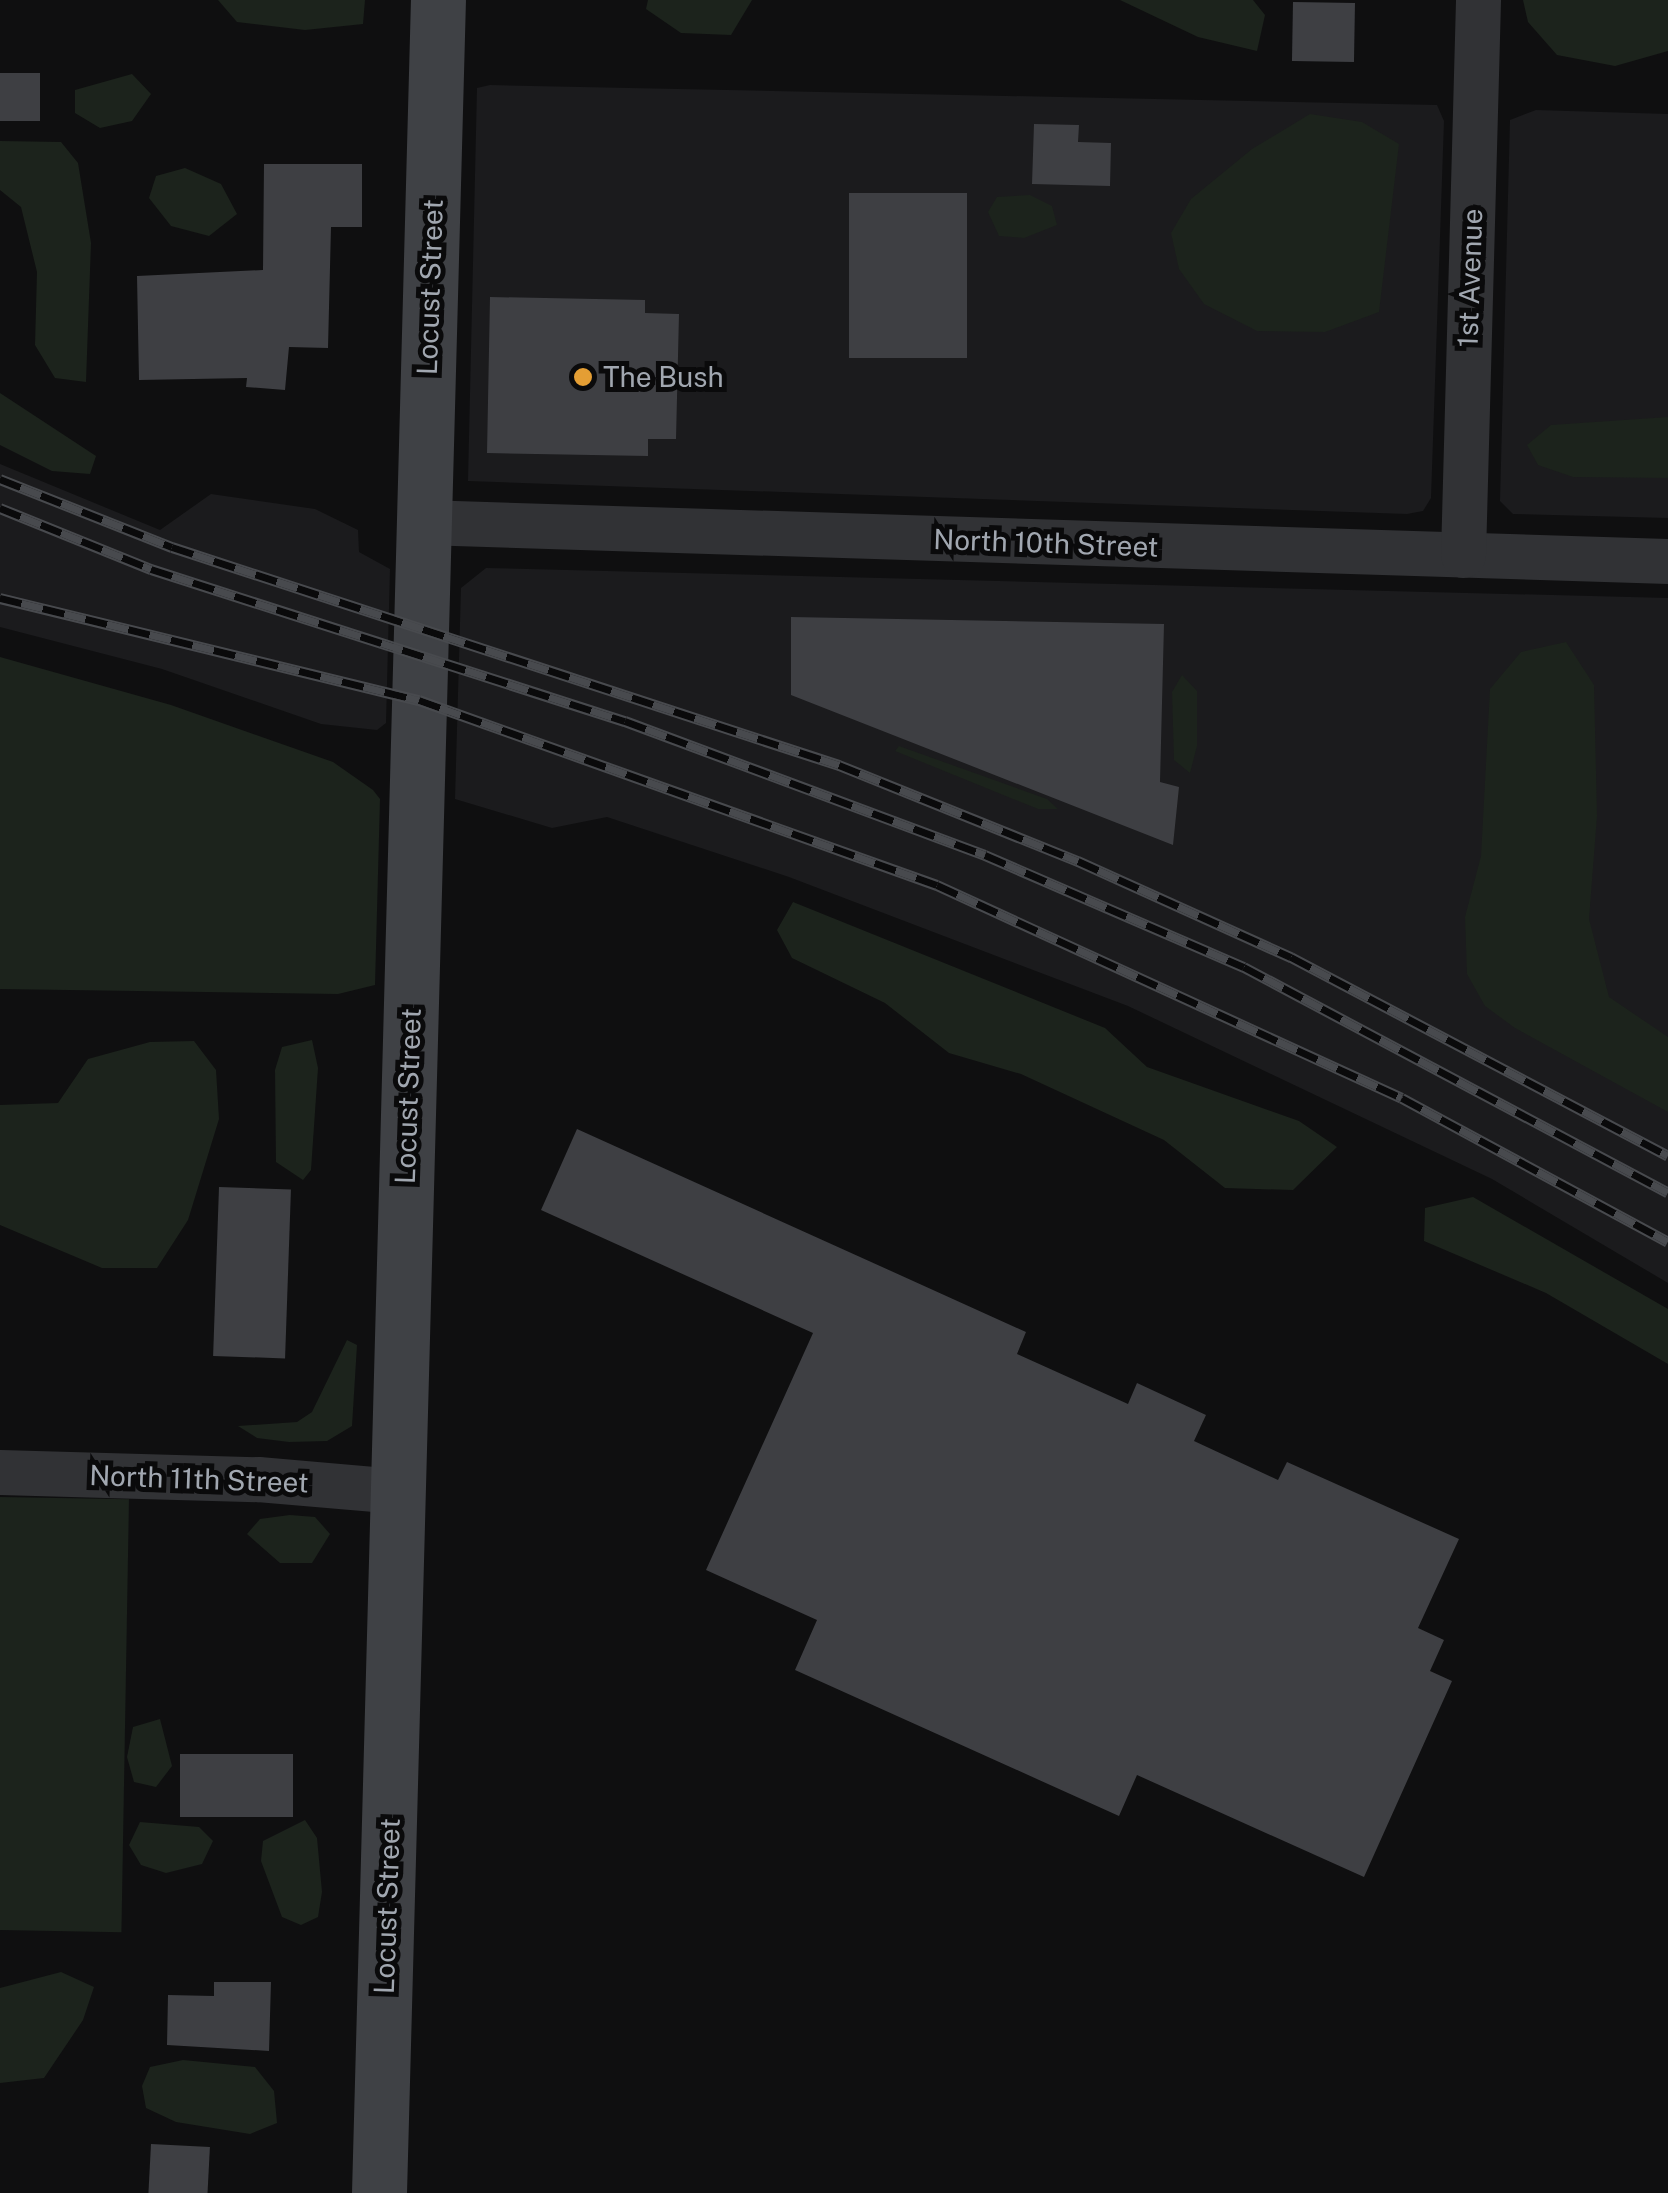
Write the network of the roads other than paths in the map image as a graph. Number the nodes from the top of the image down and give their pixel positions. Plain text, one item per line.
1 (438, 0) edge
2 (1478, 0) edge
3 (424, 522) junction
4 (1463, 555) junction
5 (1668, 561) edge
6 (0, 1472) edge
7 (398, 1491) junction
8 (379, 2193) edge

1 - 3 street, Locust Street
2 - 4 street, 1st Avenue
3 - 4 street, North 10th Street
3 - 7 street, Locust Street
4 - 5 street, North 10th Street
6 - 7 street, North 11th Street
7 - 8 street, Locust Street

